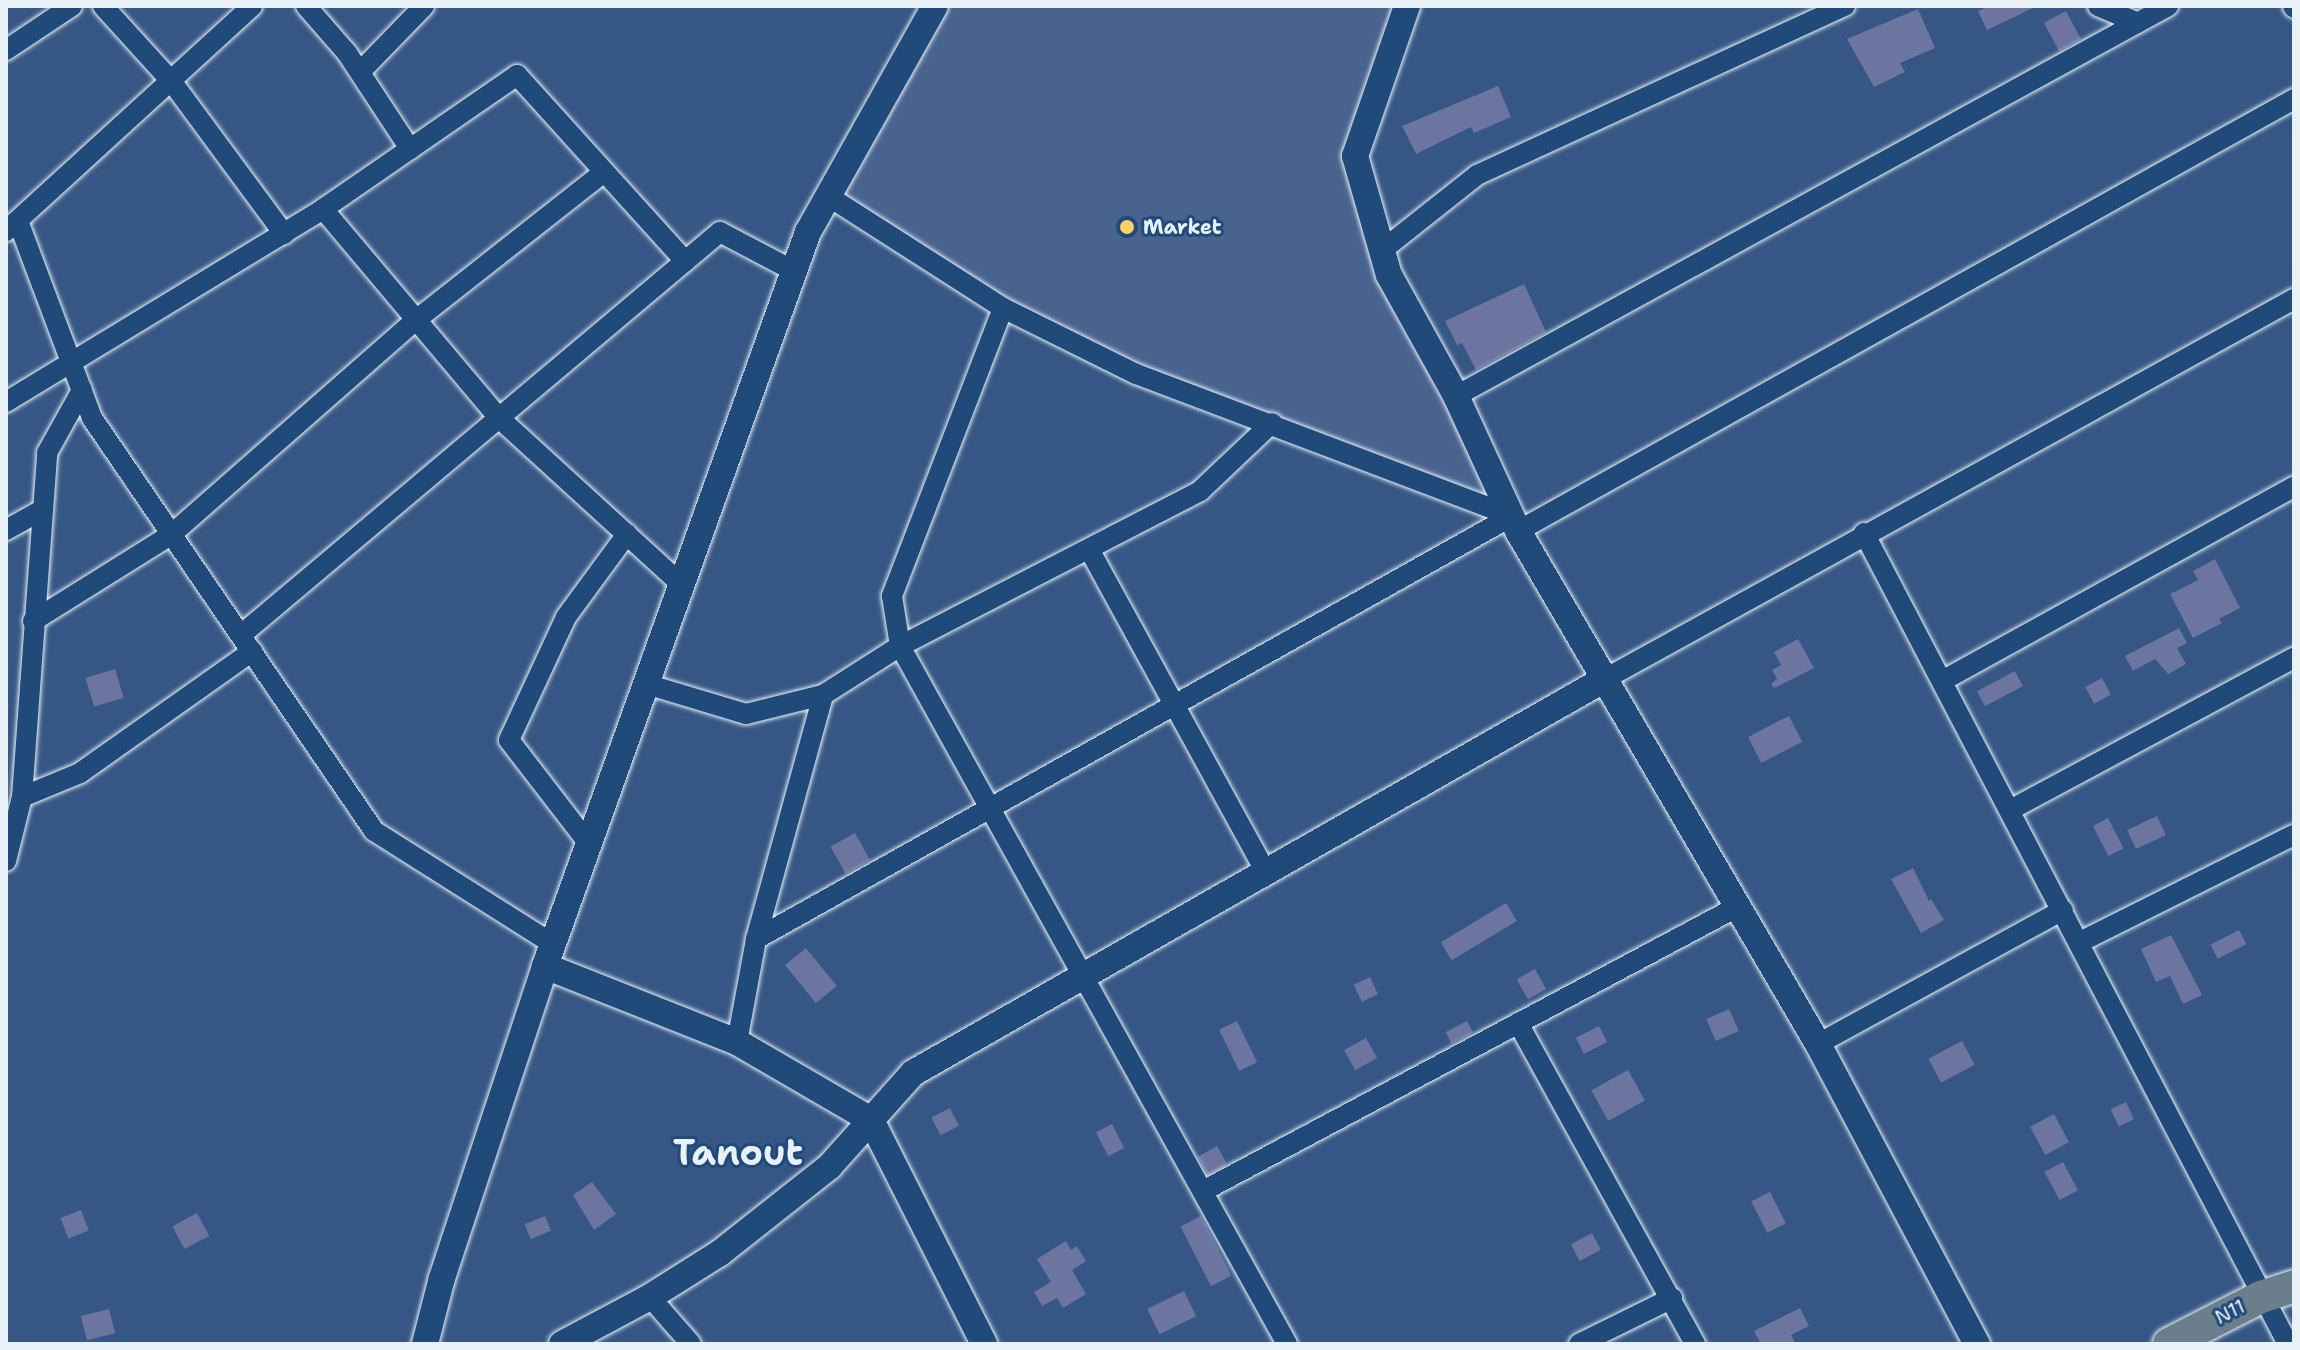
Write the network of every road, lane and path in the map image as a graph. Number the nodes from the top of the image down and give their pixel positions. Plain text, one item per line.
1 (72, 6) edge
2 (103, 6) edge
3 (252, 6) edge
4 (306, 6) edge
5 (424, 6) edge
6 (935, 6) edge
7 (1407, 6) edge
8 (1845, 6) edge
9 (2098, 6) edge
10 (2168, 6) edge
11 (2138, 23) junction
12 (6, 50) edge
13 (360, 72) junction
14 (172, 82) junction
15 (2294, 99) edge
16 (410, 149) junction
17 (604, 172) junction
18 (828, 196) junction
19 (323, 209) junction
20 (12, 226) edge
21 (284, 234) junction
22 (1380, 252) junction
23 (685, 261) junction
24 (794, 271) junction
25 (2294, 299) edge
26 (1003, 308) junction
27 (416, 320) junction
28 (71, 362) junction
29 (82, 390) junction
30 (1456, 396) junction
31 (6, 402) edge
32 (498, 417) junction
33 (1272, 423) junction
34 (2294, 487) edge
35 (42, 510) junction
36 (1515, 524) junction
37 (6, 530) edge
38 (1864, 533) junction
39 (172, 534) junction
40 (627, 534) junction
41 (1089, 549) junction
42 (682, 585) junction
43 (33, 621) junction
44 (247, 643) junction
45 (900, 646) junction
46 (2294, 658) edge
47 (1603, 680) junction
48 (1942, 681) junction
49 (646, 684) junction
50 (823, 695) junction
51 (1175, 706) junction
52 (22, 797) junction
53 (990, 807) junction
54 (2010, 810) junction
55 (10, 832) edge
56 (2294, 835) edge
57 (589, 844) junction
58 (6, 861) edge
59 (1265, 871) junction
60 (1737, 907) junction
61 (2063, 910) junction
62 (756, 939) junction
63 (2080, 942) junction
64 (549, 955) junction
65 (1082, 974) junction
66 (1518, 1023) junction
67 (737, 1042) junction
68 (1818, 1044) junction
69 (871, 1120) junction
70 (1203, 1191) junction
71 (2294, 1286) edge
72 (650, 1297) junction
73 (2261, 1297) junction
74 (1672, 1298) junction
75 (425, 1344) edge
76 (562, 1344) edge
77 (691, 1344) edge
78 (984, 1344) edge
79 (1287, 1344) edge
80 (1579, 1344) edge
81 (1695, 1344) edge
82 (1977, 1344) edge
83 (2169, 1344) edge
84 (2288, 1344) edge

1 - 12 street
2 - 14 street
3 - 14 street
4 - 13 street
5 - 13 street
6 - 18 street
7 - 22 street
8 - 22 street
9 - 11 street
10 - 11 street
11 - 30 street
13 - 16 street
14 - 20 street
14 - 21 street
15 - 36 street
16 - 17 street
16 - 19 street
17 - 23 street
17 - 27 street
18 - 24 street
18 - 26 street
19 - 21 street
19 - 27 street
20 - 28 street
21 - 28 street
22 - 30 street
23 - 24 street
23 - 32 street
24 - 42 street
25 - 38 street
26 - 33 street
26 - 45 street
27 - 32 street
27 - 39 street
28 - 29 street
28 - 31 street
29 - 35 street
29 - 39 street
30 - 36 street
32 - 40 street
32 - 44 street
33 - 36 street
33 - 41 street
34 - 48 street
35 - 37 street
35 - 43 street
36 - 47 street
36 - 51 street
38 - 47 street
38 - 48 street
39 - 43 street
39 - 44 street
40 - 42 street
40 - 57 street
41 - 45 street
41 - 51 street
42 - 49 street
43 - 52 street
44 - 52 street
44 - 64 street
45 - 50 street
45 - 53 street
46 - 54 street
47 - 59 street
47 - 60 street
48 - 54 street
49 - 50 street
49 - 57 street
50 - 62 street
51 - 53 street
51 - 59 street
52 - 55 street
53 - 62 street
53 - 65 street
54 - 61 street
55 - 58 street
56 - 63 street
57 - 64 street
59 - 65 street
60 - 66 street
60 - 68 street
61 - 63 street
61 - 68 street
62 - 67 street
63 - 73 street
64 - 67 street
64 - 75 street
65 - 69 street
65 - 70 street
66 - 70 street
66 - 74 street
67 - 69 street
68 - 82 street
69 - 72 street
69 - 78 street
70 - 79 street
71 - 73 main road, N11
72 - 76 street
72 - 77 street
73 - 83 main road, N11
73 - 84 street
74 - 80 street
74 - 81 street

